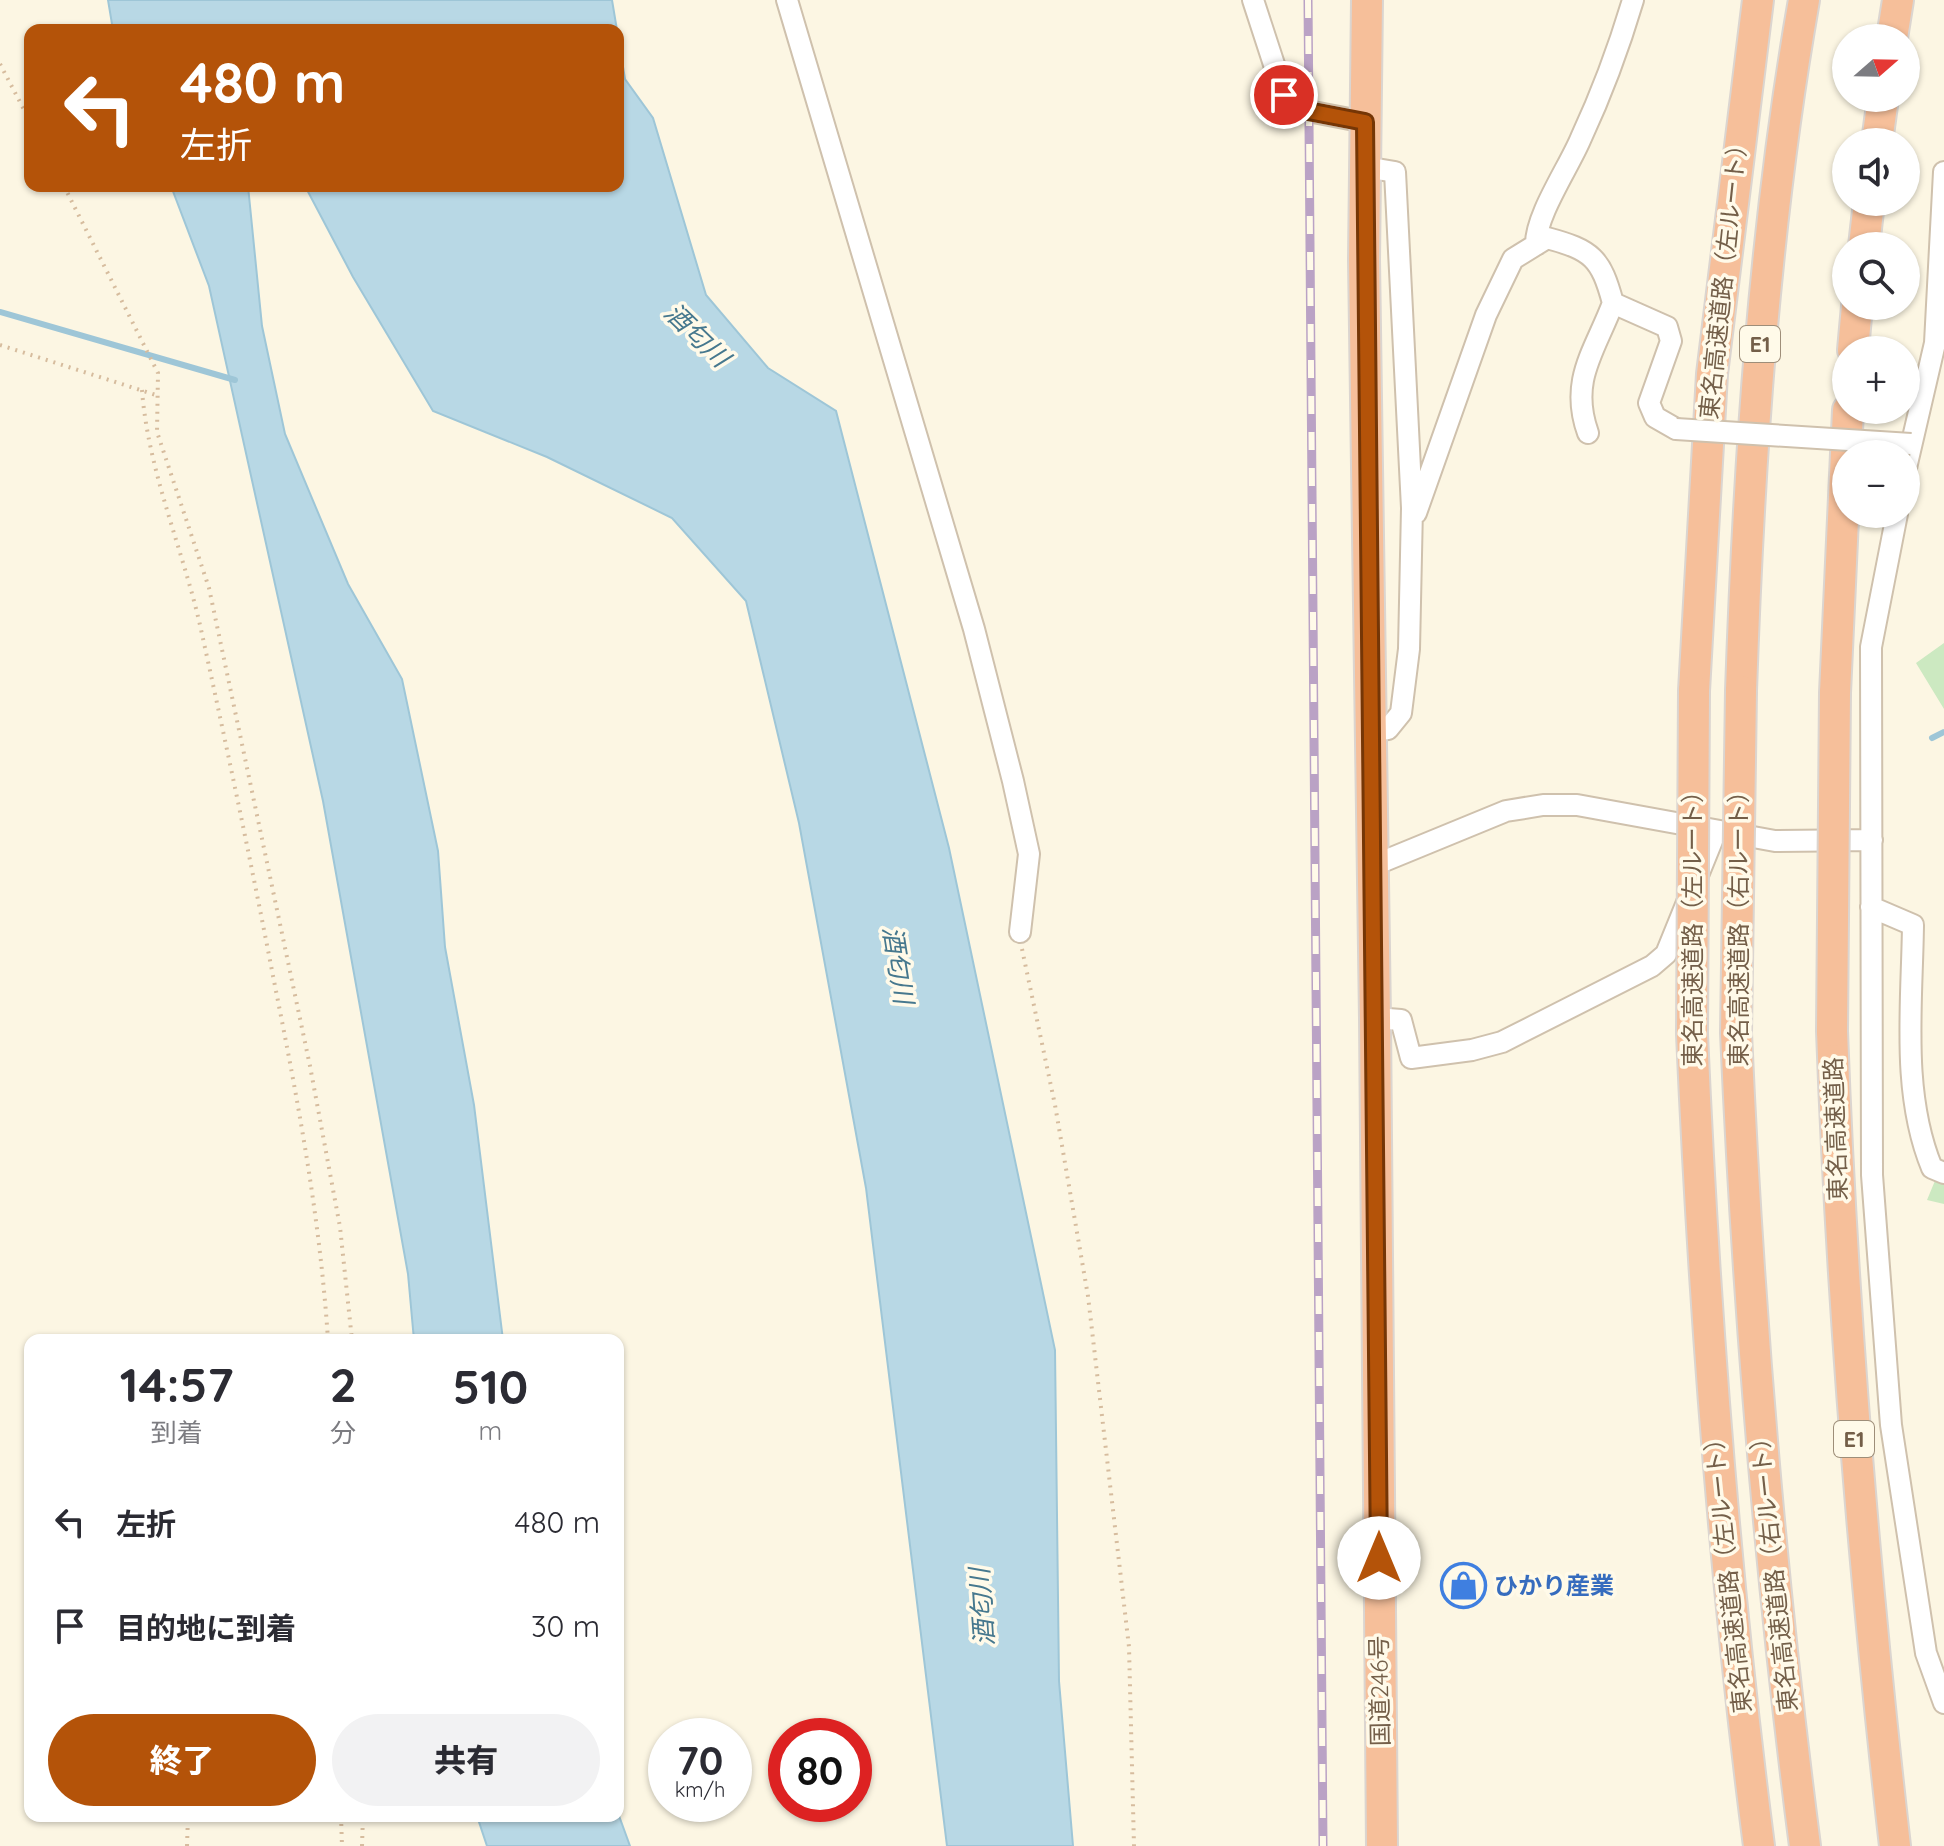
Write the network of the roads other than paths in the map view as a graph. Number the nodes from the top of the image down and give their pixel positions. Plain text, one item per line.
1 (787, 0) edge
2 (1367, 0) edge
3 (1633, 0) edge
4 (1758, 0) edge
5 (1804, 0) edge
6 (1898, 0) edge
7 (1252, 1) edge
8 (1894, 24) edge
9 (1365, 122) junction
10 (1365, 167) junction
11 (1944, 172) edge
12 (1536, 245) junction
13 (1613, 303) junction
14 (1940, 335) edge
15 (1847, 424) edge
16 (1588, 433) dead end
17 (1848, 440) edge
18 (1912, 440) edge
19 (1412, 517) junction
20 (1894, 528) edge
21 (1370, 731) junction
22 (1716, 831) junction
23 (1872, 840) junction
24 (1372, 866) junction
25 (1871, 907) junction
26 (1020, 932) road end
27 (1375, 1018) junction
28 (1944, 1173) edge
29 (1944, 1703) edge
30 (1382, 1846) edge
31 (1759, 1846) edge
32 (1805, 1846) edge
33 (1895, 1846) edge

1 - 26 street
2 - 9 highway, 国道246号
3 - 12 street
4 - 31 highway, 東名高速道路（左ルート） / E1, bridge
5 - 32 highway, 東名高速道路（右ルート） / E1, bridge
6 - 8 highway
7 - 9 street
9 - 10 highway, 国道246号
10 - 19 street
10 - 21 highway, 国道246号
11 - 14 street
12 - 13 street
12 - 19 street
13 - 16 street
13 - 17 street, bridge
14 - 18 street
15 - 33 highway, 東名高速道路 / E1, bridge
19 - 21 street
20 - 23 street
21 - 24 highway, 国道246号
22 - 23 street
22 - 24 street
22 - 27 street
23 - 25 street
24 - 27 highway, 国道246号
25 - 28 street
25 - 29 street
27 - 30 highway, 国道246号

